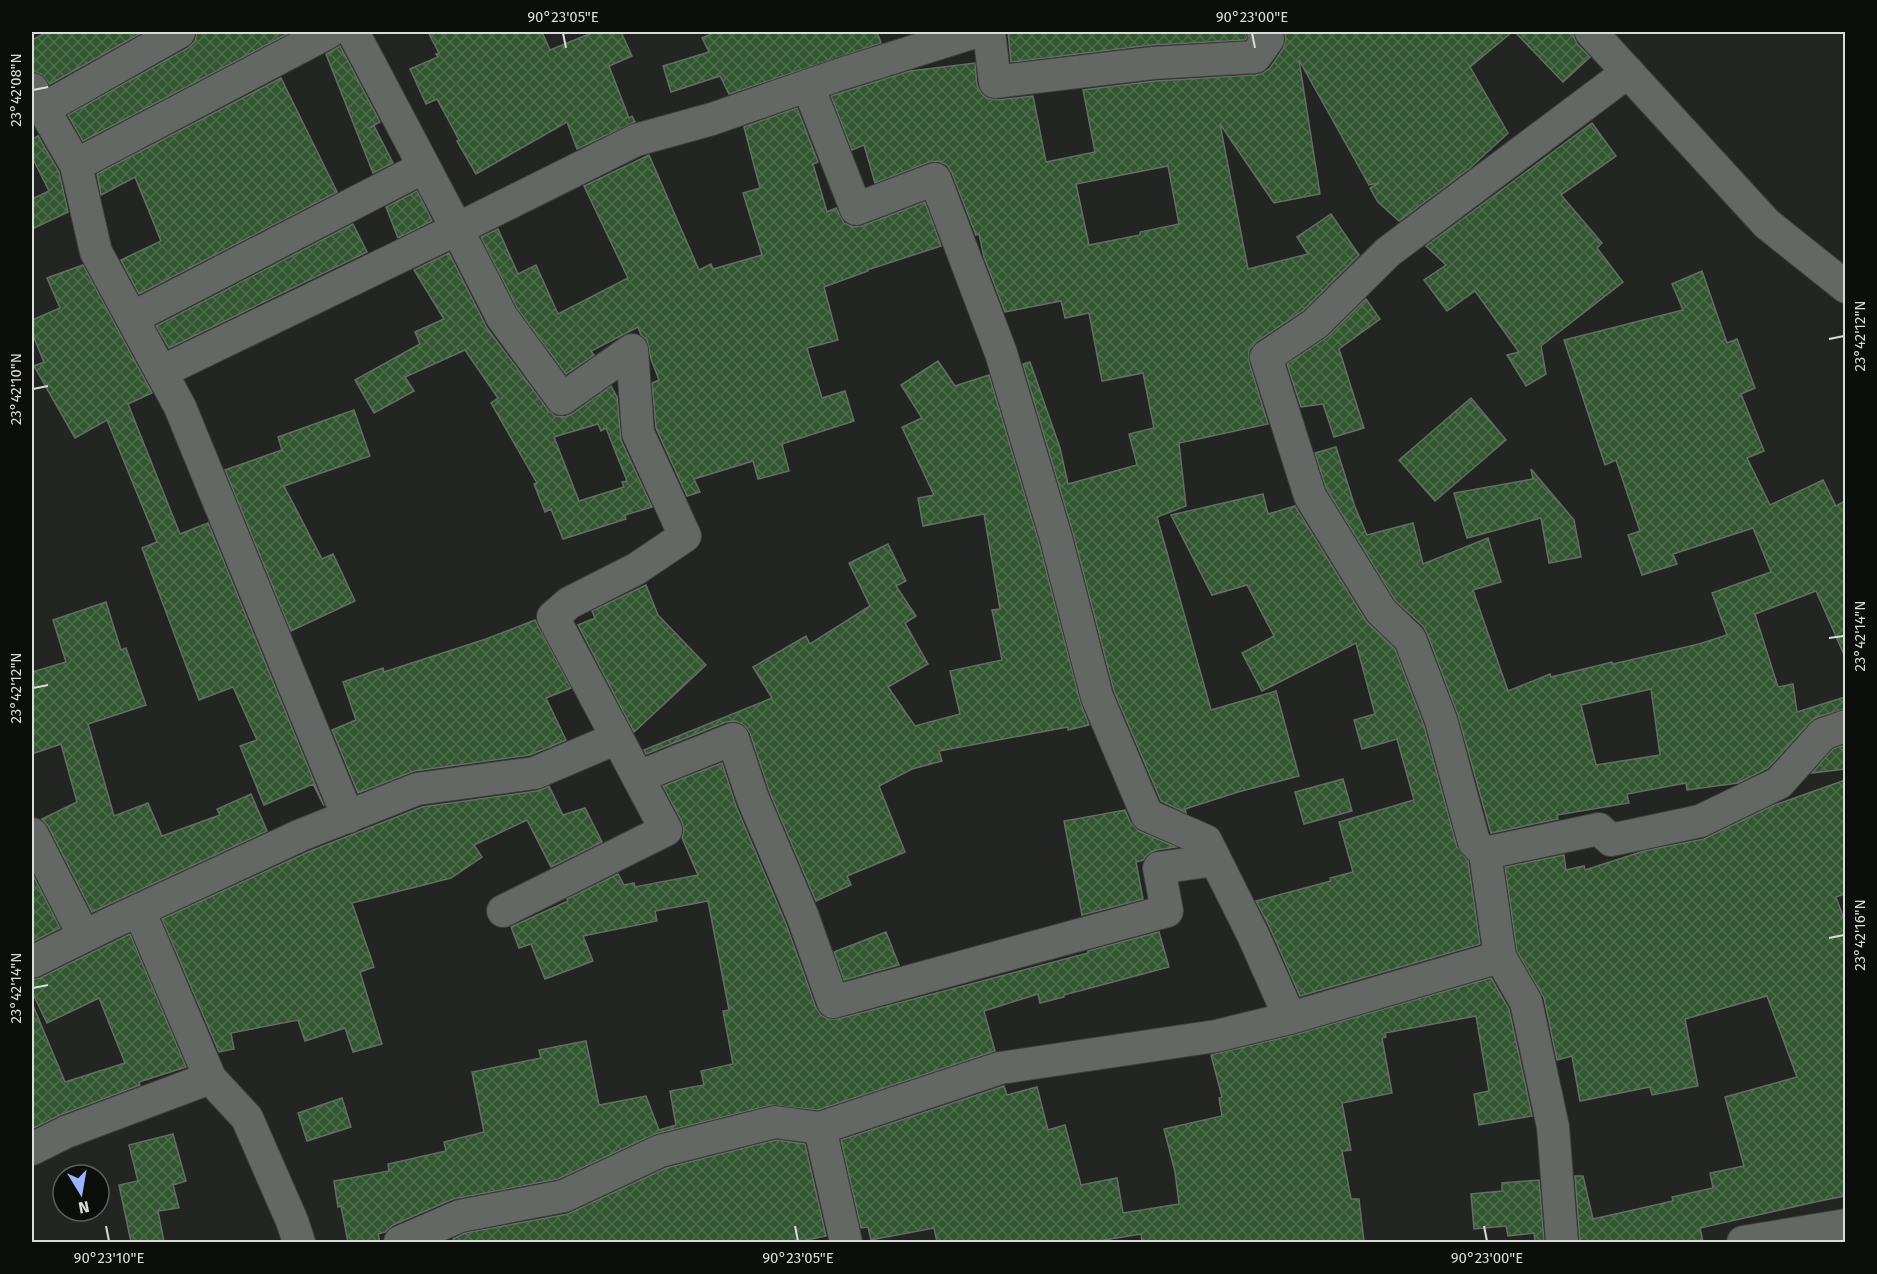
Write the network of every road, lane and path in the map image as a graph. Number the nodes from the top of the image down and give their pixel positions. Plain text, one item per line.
1 (179, 32) edge
2 (329, 32) edge
3 (353, 32) edge
4 (975, 32) edge
5 (989, 32) edge
6 (1263, 32) edge
7 (1591, 32) edge
8 (1628, 72) junction
9 (808, 86) junction
10 (37, 99) edge
11 (76, 165) junction
12 (424, 167) junction
13 (456, 229) junction
14 (1845, 287) edge
15 (132, 318) junction
16 (161, 372) junction
17 (1845, 726) edge
18 (617, 738) junction
19 (639, 777) junction
20 (348, 817) junction
21 (32, 834) edge
22 (1485, 853) junction
23 (1215, 860) junction
24 (139, 910) junction
25 (503, 911) dead end
26 (84, 936) junction
27 (1500, 957) junction
28 (32, 962) edge
29 (1290, 1018) junction
30 (210, 1078) junction
31 (820, 1128) junction
32 (32, 1149) edge
33 (1845, 1225) edge
34 (299, 1242) edge
35 (400, 1242) edge
36 (846, 1242) edge
37 (1562, 1242) edge
38 (1743, 1242) edge

1 - 10 street
2 - 11 street
3 - 12 street
4 - 9 street
5 - 6 street
7 - 8 street
8 - 14 street
8 - 22 street
9 - 13 street
9 - 23 street
10 - 11 street
11 - 15 street
12 - 13 street
12 - 15 street
13 - 16 street
13 - 18 street
15 - 16 street
16 - 20 street
17 - 22 street
18 - 19 street
18 - 20 street
19 - 23 street
19 - 25 street
20 - 24 street
21 - 26 street
22 - 27 street
23 - 29 street
24 - 26 street
24 - 30 street
26 - 28 street
27 - 29 street
27 - 37 street
29 - 31 street
30 - 32 street
30 - 34 street
31 - 35 street
31 - 36 street
33 - 38 street

